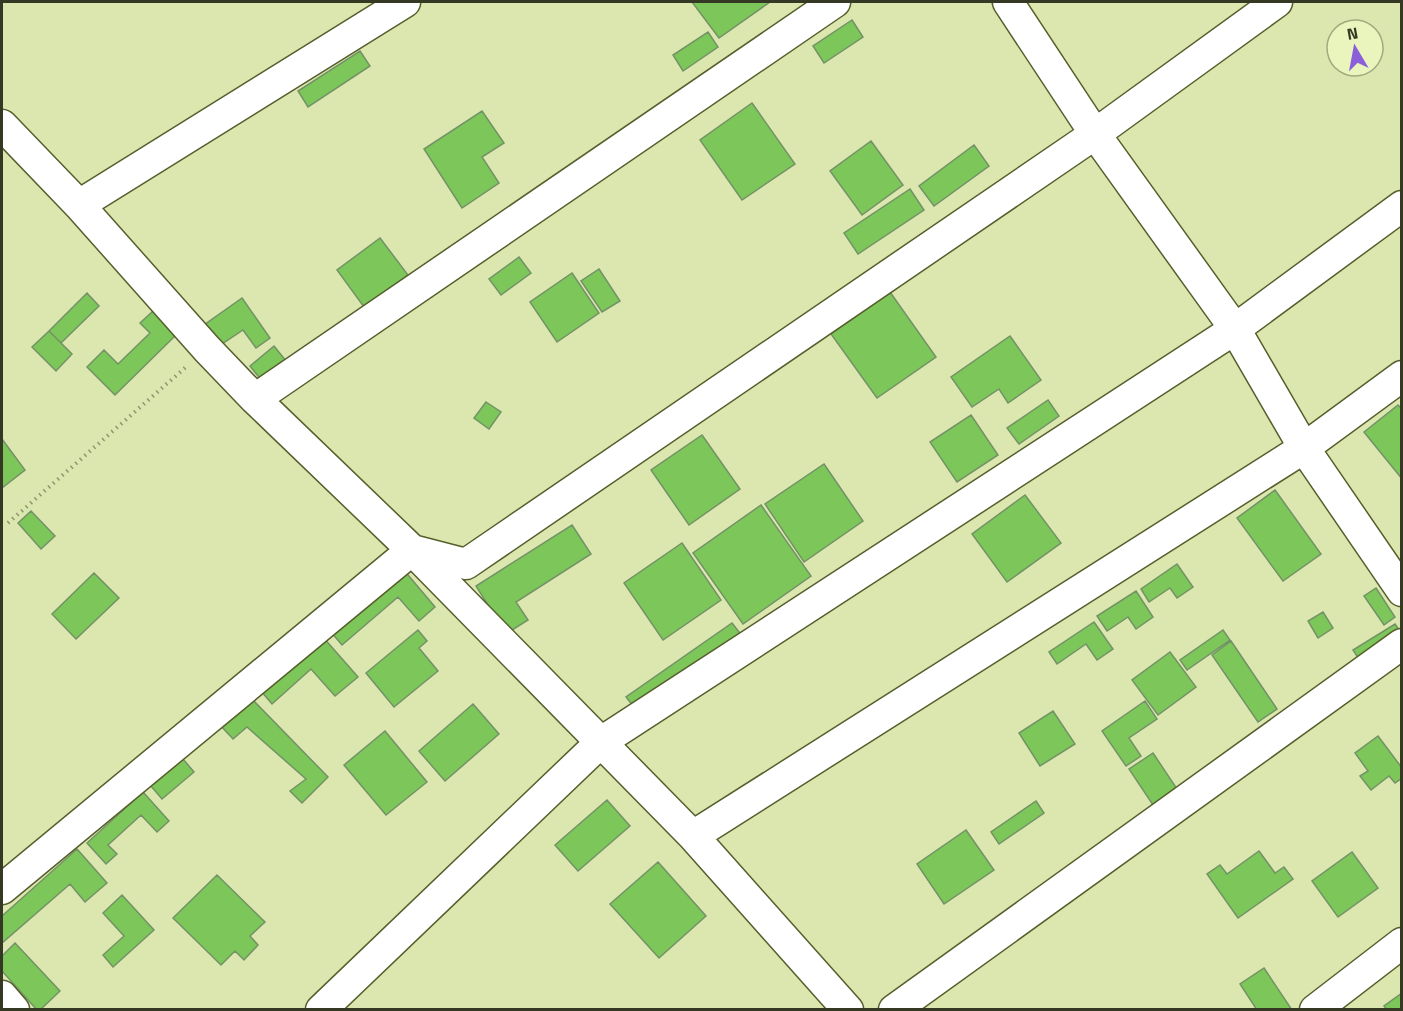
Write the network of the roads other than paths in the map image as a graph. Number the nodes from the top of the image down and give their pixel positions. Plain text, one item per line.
1 (405, 2) edge
2 (834, 2) edge
3 (1008, 2) edge
4 (1277, 2) edge
5 (2, 125) edge
6 (1095, 134) junction
7 (79, 205) junction
8 (1401, 206) edge
9 (1235, 329) junction
10 (1401, 376) edge
11 (255, 399) junction
12 (1304, 448) junction
13 (412, 550) junction
14 (1401, 591) edge
15 (1401, 644) edge
16 (601, 742) junction
17 (693, 836) junction
18 (2, 889) edge
19 (1401, 943) edge
20 (2, 996) edge
21 (14, 1010) edge
22 (321, 1010) edge
23 (848, 1010) edge
24 (894, 1010) edge
25 (1315, 1010) edge

1 - 7 street
2 - 11 street
3 - 6 street
4 - 6 street
5 - 7 street
6 - 9 street
6 - 13 street
7 - 11 street
8 - 9 street
9 - 12 street
9 - 16 street
10 - 12 street
11 - 13 street
12 - 14 street
12 - 17 street
13 - 16 street
13 - 18 street
15 - 24 street
16 - 17 street
16 - 22 street
17 - 23 street
19 - 25 street
20 - 21 street

